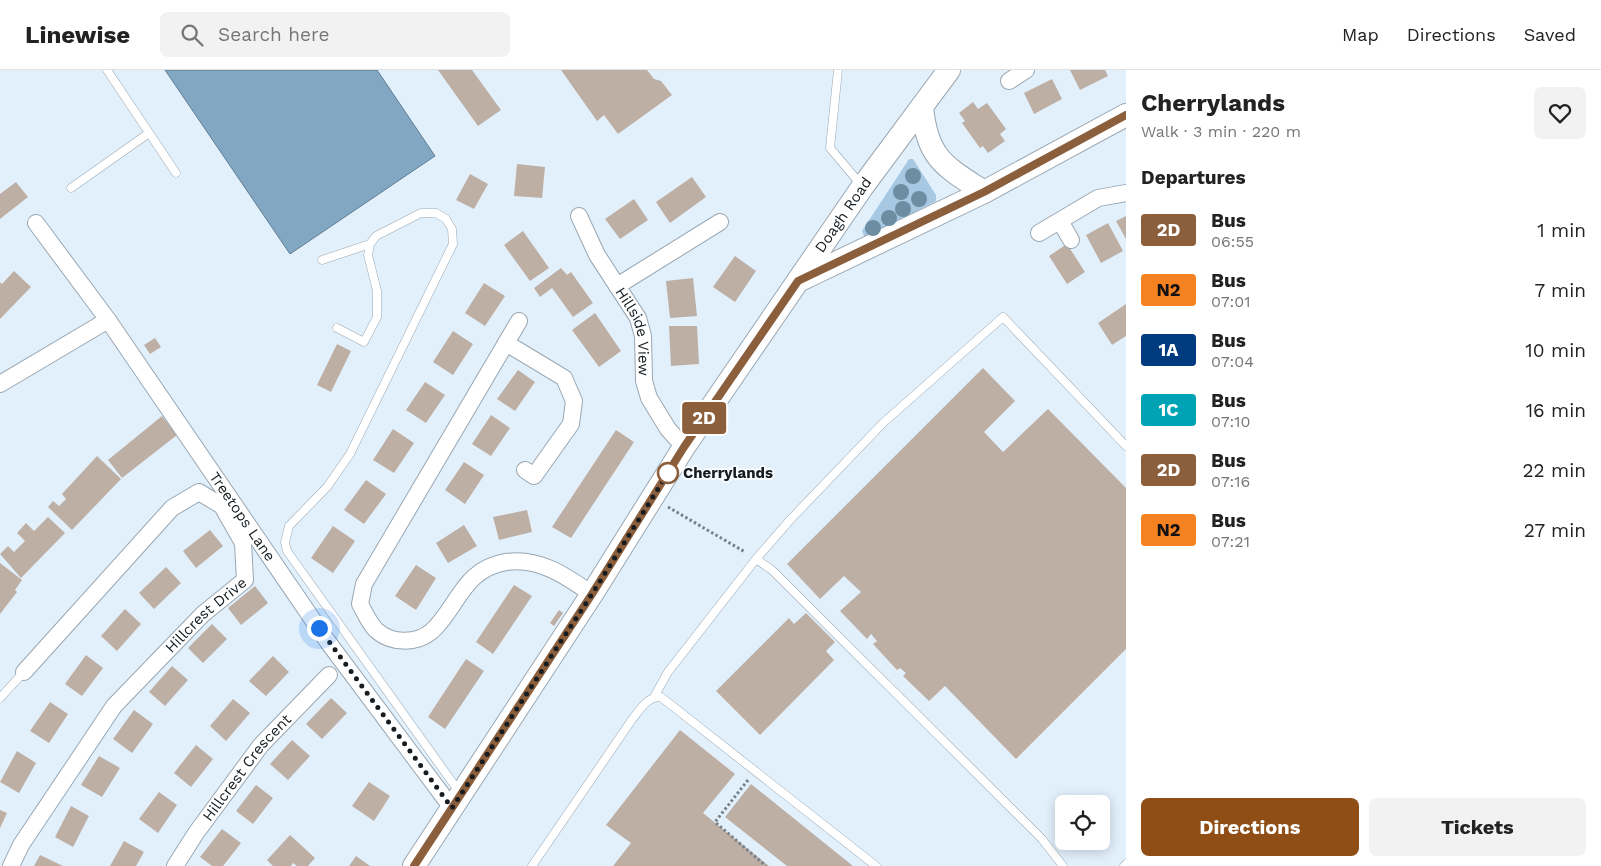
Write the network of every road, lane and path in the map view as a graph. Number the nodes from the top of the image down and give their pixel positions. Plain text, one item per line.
1 (107, 70) edge
2 (838, 70) edge
3 (949, 70) edge
4 (1026, 70) edge
5 (1009, 81) dead end
6 (922, 107) junction
7 (1126, 115) edge
8 (149, 133) junction
9 (176, 173) dead end
10 (863, 186) junction
11 (71, 188) dead end
12 (984, 192) junction
13 (1126, 193) edge
14 (578, 216) dead end
15 (1060, 221) junction
16 (36, 222) dead end
17 (720, 222) dead end
18 (1039, 233) dead end
19 (1071, 240) dead end
20 (370, 244) junction
21 (322, 260) dead end
22 (798, 281) junction
23 (618, 286) junction
24 (108, 320) junction
25 (519, 321) dead end
26 (337, 328) dead end
27 (506, 343) junction
28 (0, 384) edge
29 (1126, 446) edge
30 (684, 447) junction
31 (525, 470) dead end
32 (653, 498) junction
33 (756, 559) junction
34 (592, 594) junction
35 (24, 672) joint
36 (329, 675) dead end
37 (654, 697) junction
38 (0, 698) edge
39 (756, 770) junction
40 (457, 801) junction
41 (11, 866) edge
42 (175, 866) edge
43 (414, 866) edge
44 (532, 866) edge
45 (766, 866) edge
46 (876, 866) edge
47 (1063, 866) edge

1 - 8 lane
2 - 10 lane
3 - 6 main road, Doagh Road
4 - 5 street
6 - 10 main road, Doagh Road
6 - 12 main road
7 - 12 main road
8 - 9 lane
8 - 11 lane
10 - 22 main road, Doagh Road
12 - 22 main road
13 - 15 street
14 - 23 street, Hillside View
15 - 18 street
15 - 19 street
16 - 24 street, Treetops Lane
17 - 23 street
20 - 21 lane
20 - 26 lane
20 - 40 lane
22 - 30 main road, Doagh Road
23 - 30 street, Hillside View
24 - 28 street
24 - 40 street, Treetops Lane
25 - 27 street
27 - 31 street
27 - 34 street
29 - 33 lane
30 - 32 main road, Doagh Road
32 - 33 path
32 - 34 main road, Doagh Road
33 - 37 lane
33 - 47 lane
34 - 40 main road, Doagh Road
35 - 38 lane
35 - 41 street, Hillcrest Drive
36 - 42 street, Hillcrest Crescent
37 - 39 lane
37 - 44 lane
39 - 45 path
39 - 46 lane
40 - 43 main road, Doagh Road

